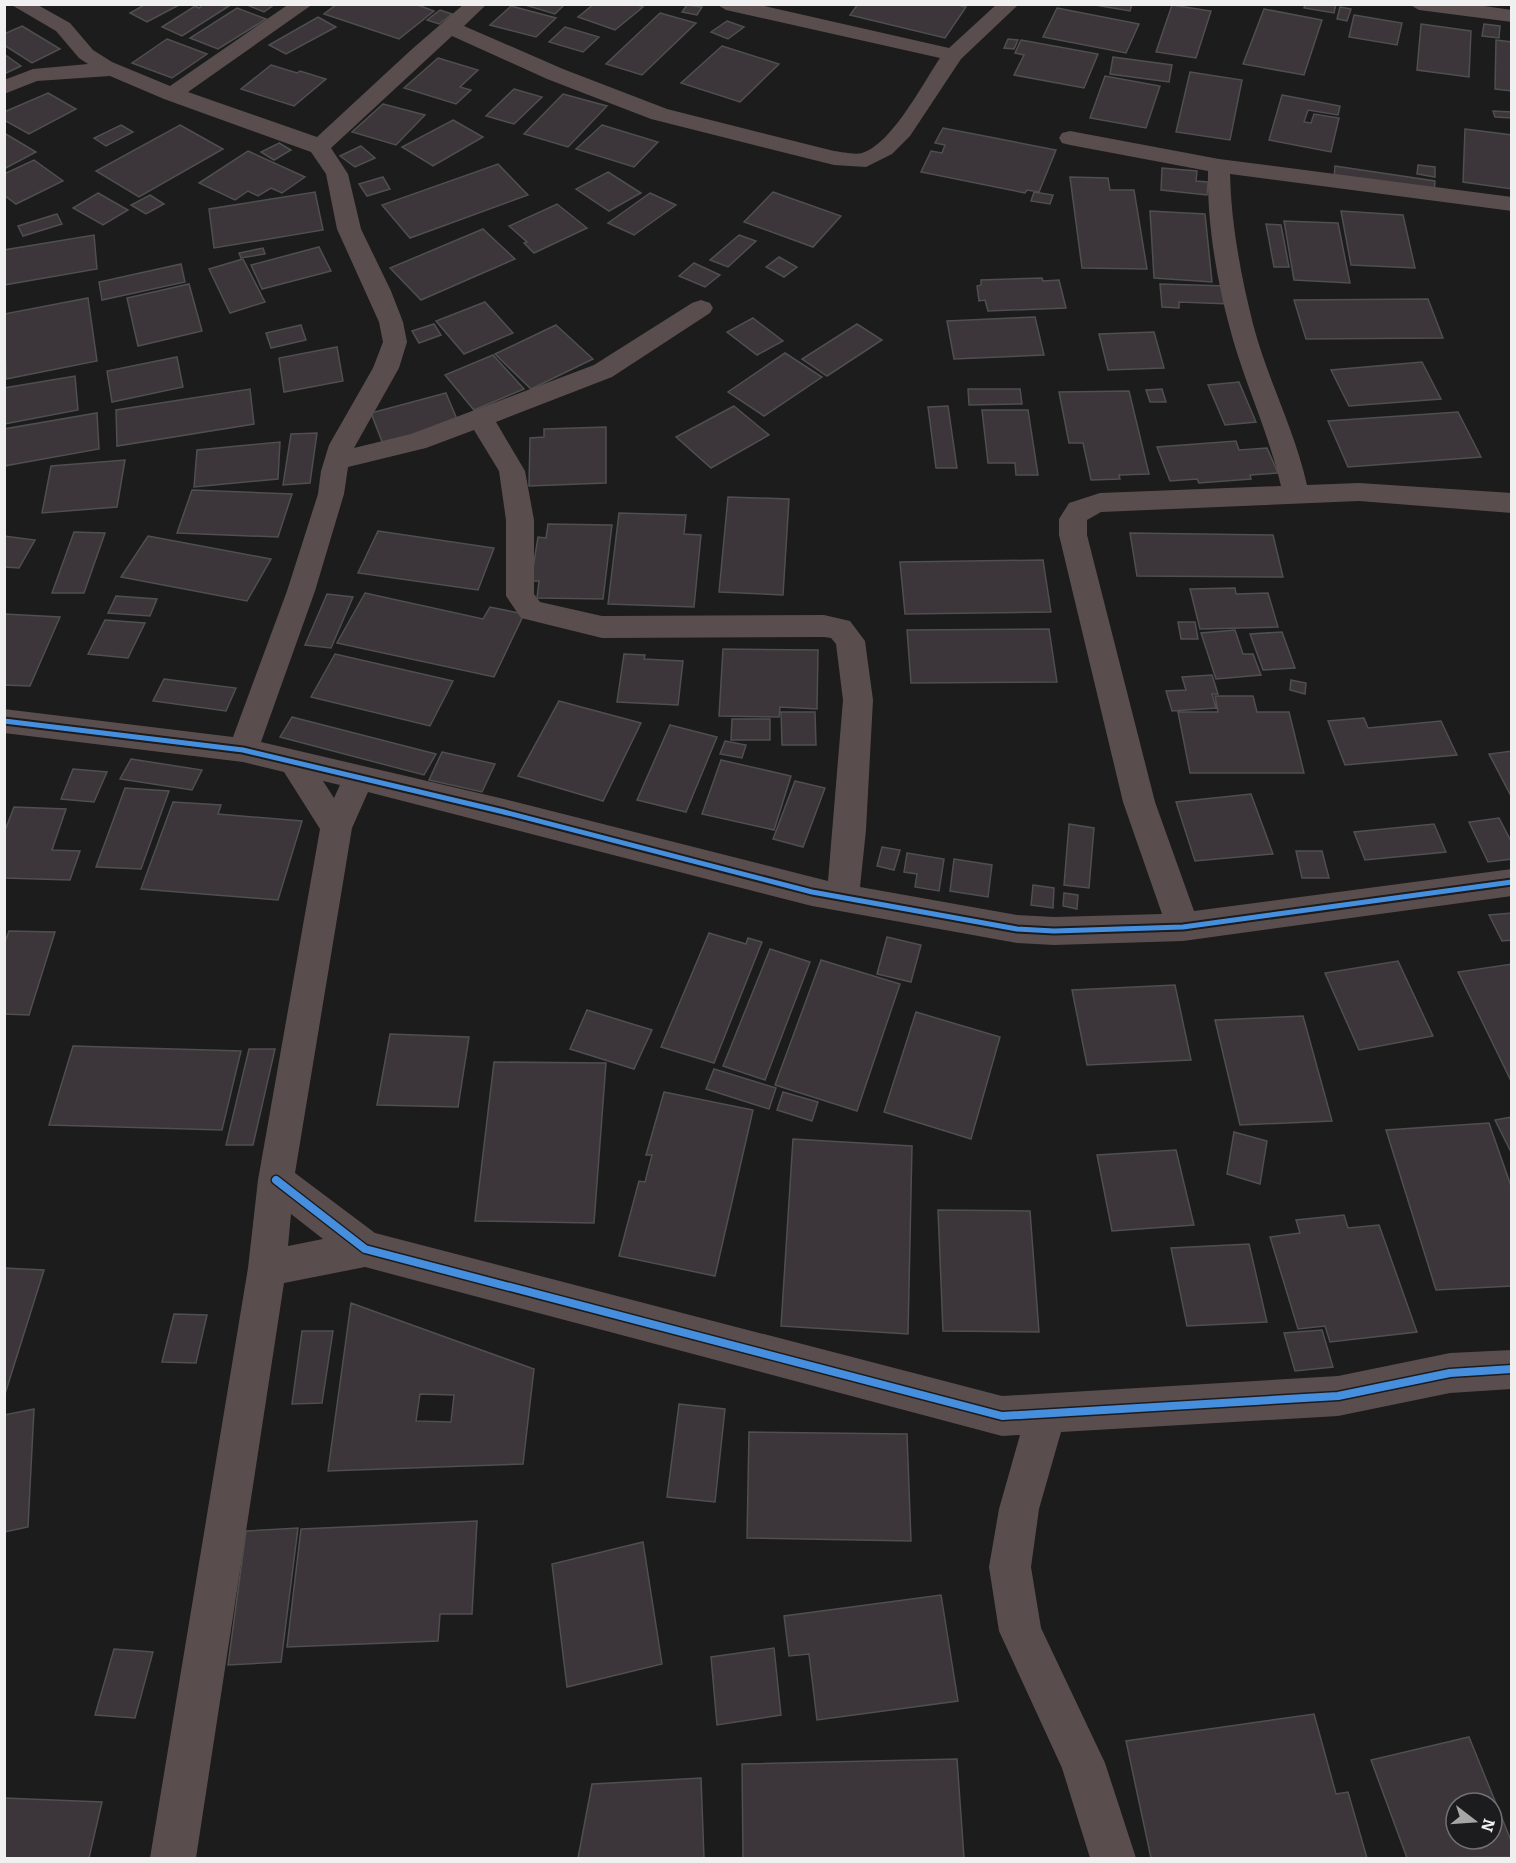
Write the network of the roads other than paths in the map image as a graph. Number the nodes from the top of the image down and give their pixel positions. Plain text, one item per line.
1 (303, 4) edge
2 (477, 4) edge
3 (726, 4) edge
4 (1008, 4) edge
5 (1419, 4) edge
6 (23, 5) edge
7 (1512, 16) edge
8 (452, 28) junction
9 (953, 55) junction
10 (112, 69) junction
11 (4, 88) edge
12 (172, 94) junction
13 (1070, 138) dead end
14 (319, 147) junction
15 (1210, 172) junction
16 (1512, 204) edge
17 (701, 308) dead end
18 (481, 420) junction
19 (337, 461) junction
20 (1296, 495) junction
21 (1512, 503) edge
22 (4, 721) edge
23 (243, 750) junction
24 (293, 761) junction
25 (359, 777) junction
26 (336, 828) junction
27 (1512, 882) edge
28 (842, 898) junction
29 (1183, 927) junction
30 (276, 1180) junction
31 (365, 1249) junction
32 (267, 1268) junction
33 (1512, 1369) edge
34 (1046, 1414) junction
35 (173, 1858) edge
36 (1113, 1858) edge

1 - 12 street
2 - 8 street
3 - 9 street
4 - 9 street
5 - 7 street
6 - 10 street
8 - 9 street
8 - 14 street
10 - 11 street
10 - 12 street
12 - 14 street
13 - 15 street
14 - 19 street
15 - 16 street
15 - 20 street
17 - 18 street
18 - 19 street
18 - 28 street
19 - 23 street
20 - 21 street
20 - 29 street
22 - 23 street
23 - 24 street
24 - 25 street
24 - 26 street
25 - 26 street
25 - 28 street
26 - 30 street
27 - 29 street
28 - 29 street
30 - 31 street
30 - 32 street
31 - 32 street
31 - 34 street
32 - 35 street
33 - 34 street
34 - 36 street

